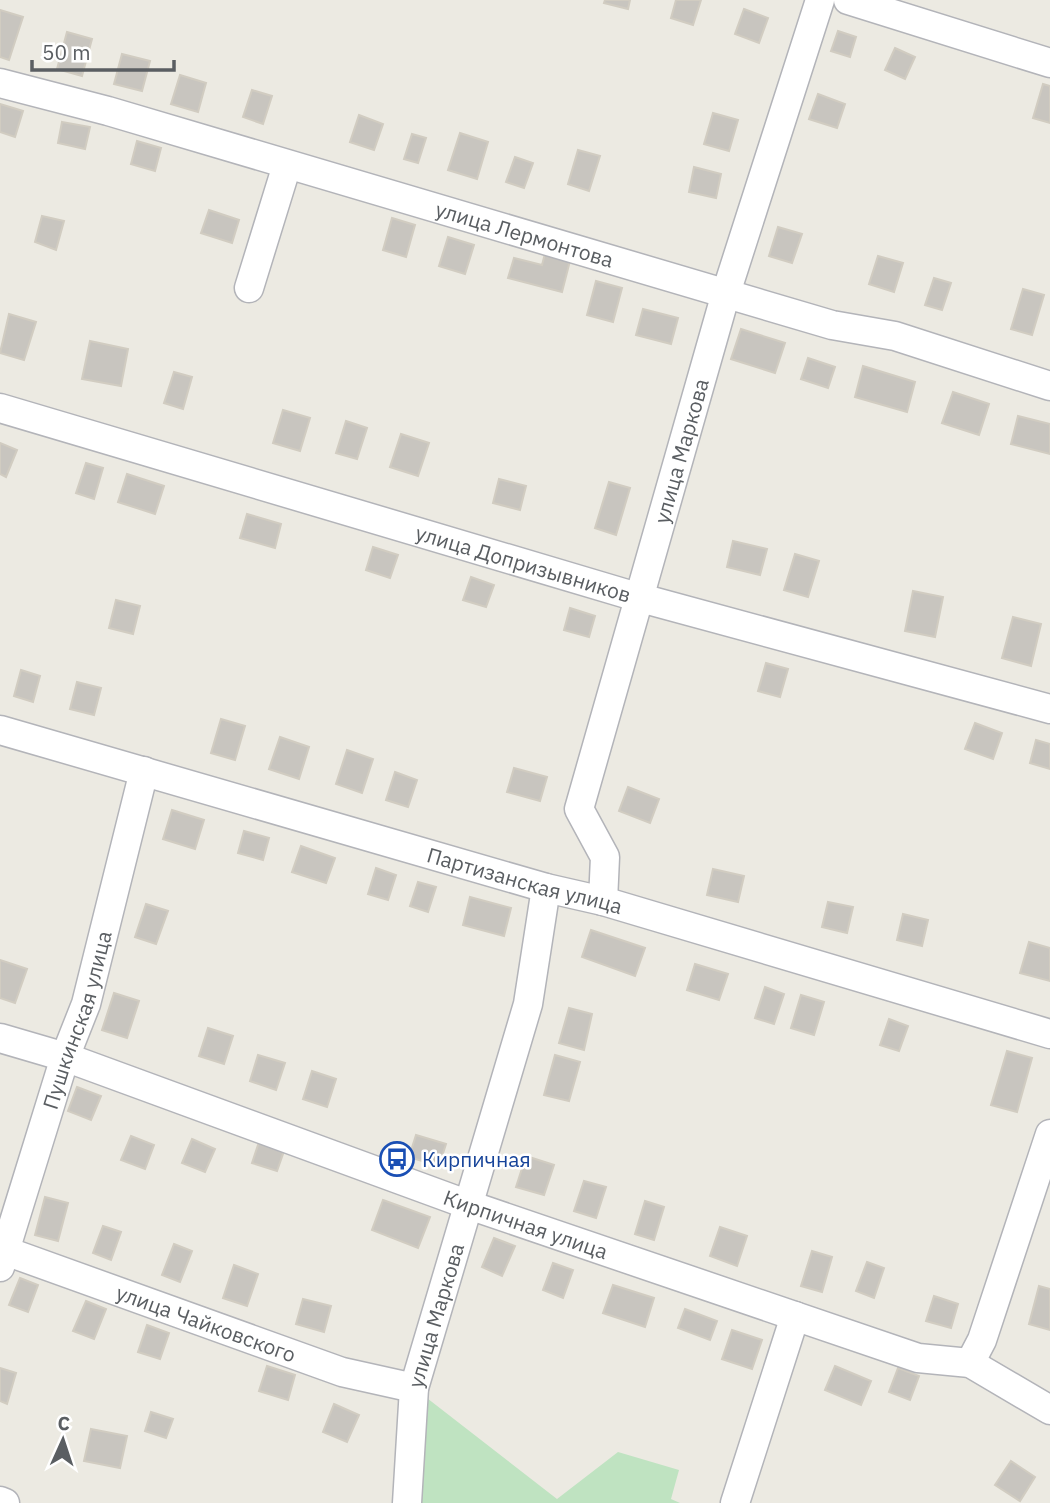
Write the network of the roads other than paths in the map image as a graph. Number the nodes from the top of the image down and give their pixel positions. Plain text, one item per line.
1 (820, 0) edge
2 (848, 0) edge
3 (1050, 63) edge
4 (0, 83) edge
5 (287, 165) junction
6 (249, 288) dead end
7 (726, 293) junction
8 (1050, 386) edge
9 (0, 408) edge
10 (637, 597) junction
11 (1050, 709) edge
12 (0, 730) edge
13 (144, 771) junction
14 (546, 888) junction
15 (603, 901) junction
16 (1050, 1034) edge
17 (0, 1038) edge
18 (65, 1057) junction
19 (1050, 1134) edge
20 (469, 1205) junction
21 (2, 1256) edge
22 (795, 1316) junction
23 (970, 1363) junction
24 (414, 1388) junction
25 (1050, 1410) edge
26 (408, 1503) edge
27 (735, 1503) edge

1 - 7 street, улица Маркова
2 - 3 street
4 - 5 street, улица Лермонтова
5 - 6 street
5 - 7 street, улица Лермонтова
7 - 8 street, улица Лермонтова
7 - 10 street, улица Маркова
9 - 10 street, улица Допризывников
10 - 11 street, улица Допризывников
10 - 15 street, улица Маркова
12 - 13 street, Партизанская улица
13 - 14 street, Партизанская улица
13 - 18 street, Пушкинская улица
14 - 15 street, Партизанская улица
14 - 20 street, улица Маркова
15 - 16 street, Партизанская улица
17 - 18 street, Кирпичная улица
18 - 20 street, Кирпичная улица
18 - 21 street, Пушкинская улица
19 - 23 street
20 - 22 street, Кирпичная улица
20 - 24 street, улица Маркова
21 - 24 street, улица Чайковского
22 - 23 street, Кирпичная улица
22 - 27 street
23 - 25 street, Кирпичная улица
24 - 26 street, улица Маркова

